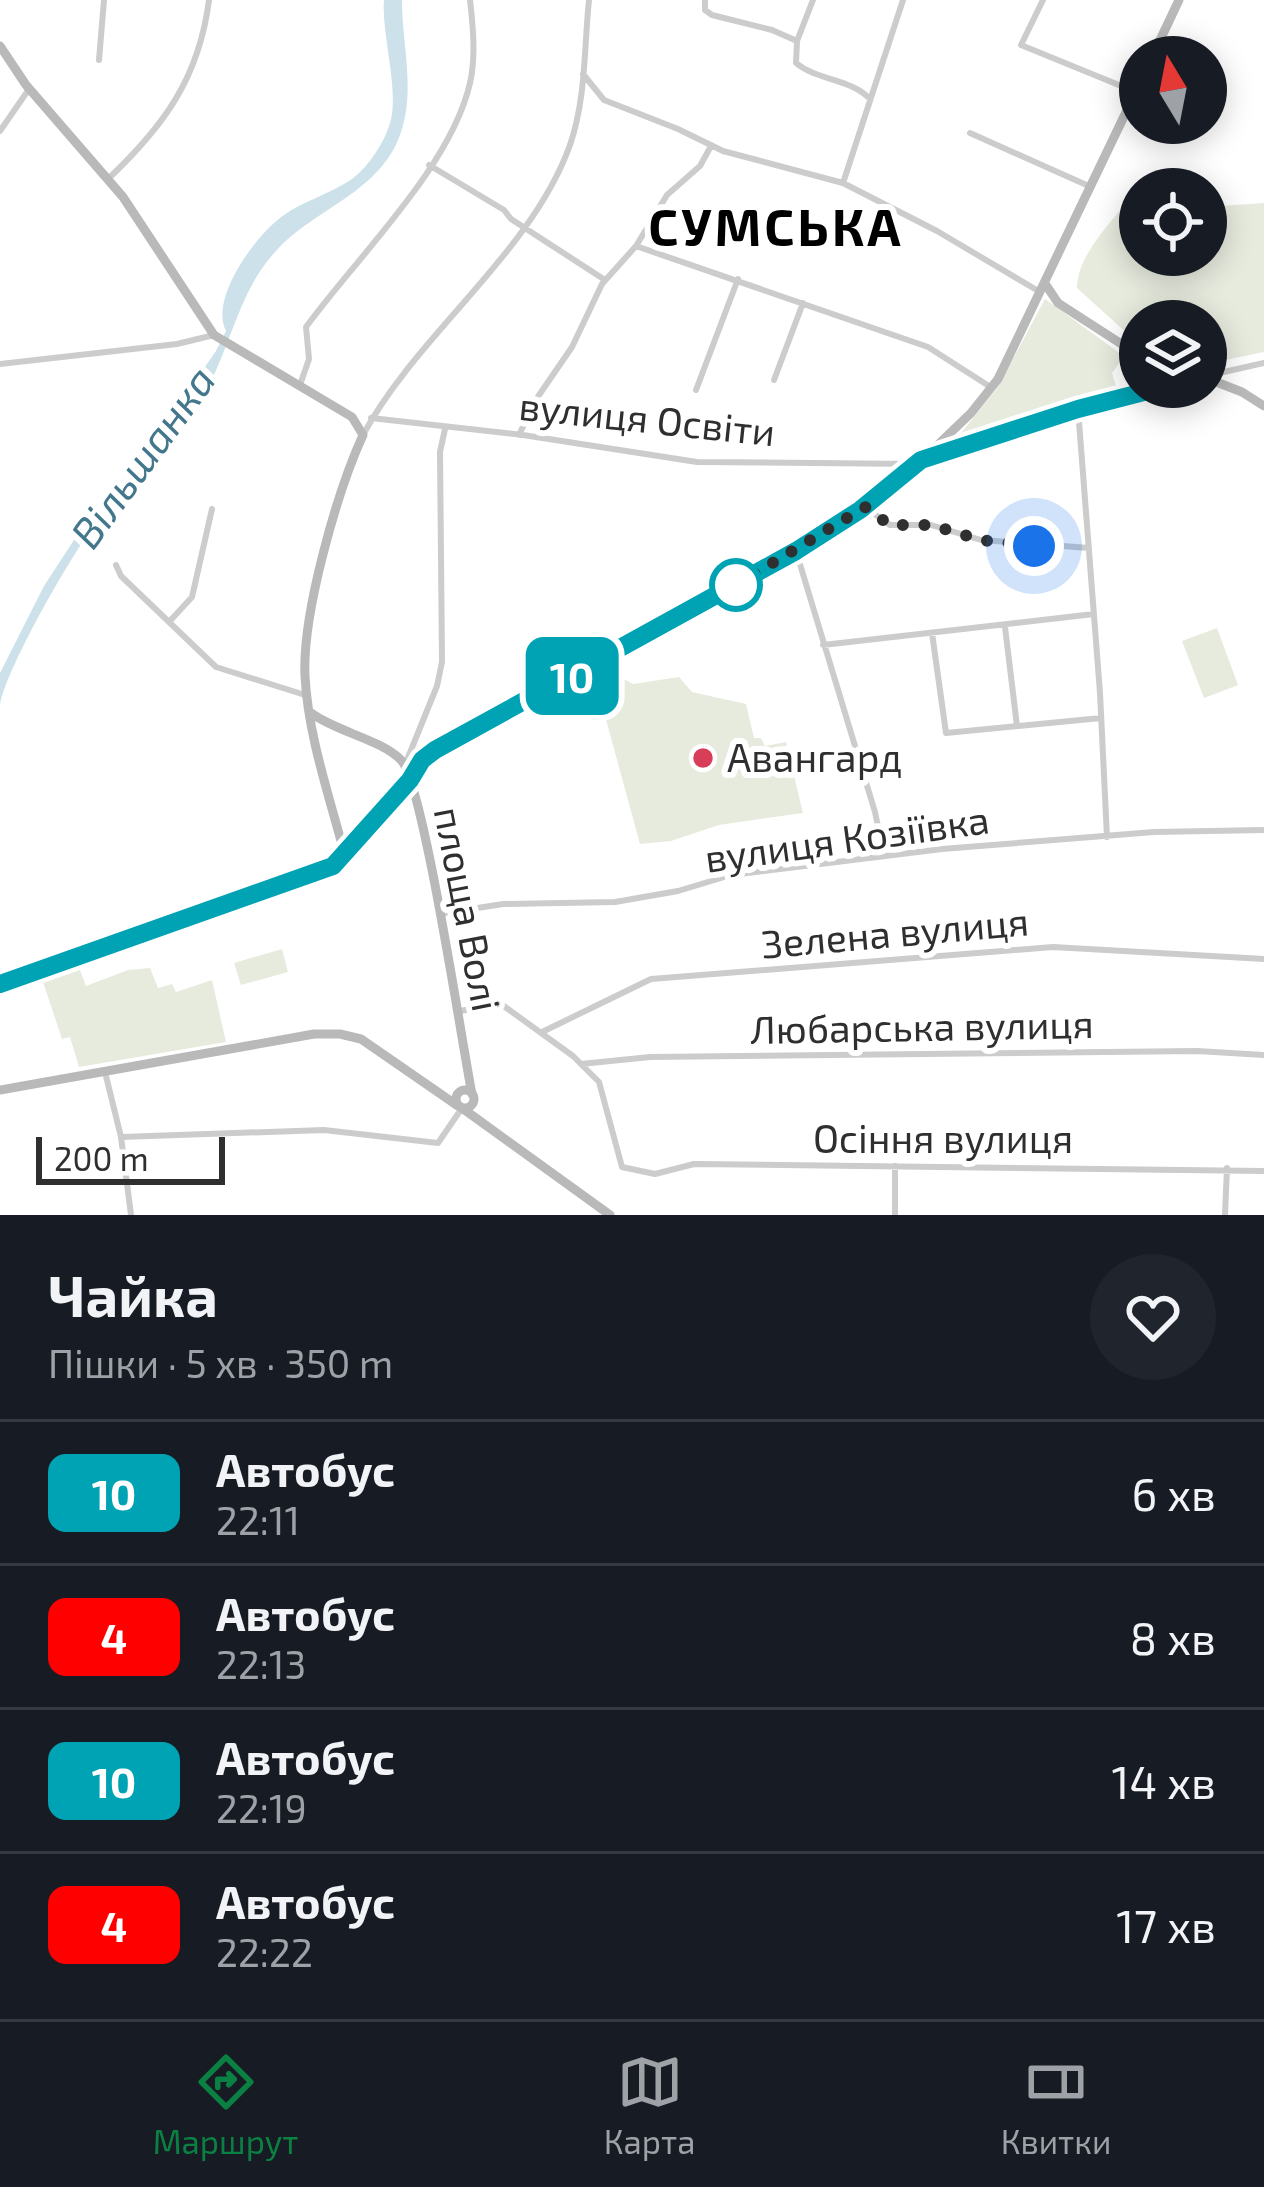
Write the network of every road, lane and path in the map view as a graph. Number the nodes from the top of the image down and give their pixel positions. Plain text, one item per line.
1 (104, 0) edge
2 (209, 0) edge
3 (470, 0) edge
4 (589, 0) edge
5 (705, 0) edge
6 (812, 0) edge
7 (903, 0) edge
8 (1042, 0) edge
9 (1179, 0) edge
10 (1162, 36) edge
11 (797, 40) junction
12 (0, 46) edge
13 (5, 60) edge
14 (99, 60) dead end
15 (584, 74) junction
16 (1119, 81) edge
17 (30, 88) junction
18 (602, 98) junction
19 (869, 99) junction
20 (580, 104) junction
21 (4, 117) edge
22 (1119, 128) edge
23 (0, 131) edge
24 (970, 133) dead end
25 (711, 146) junction
26 (429, 165) junction
27 (108, 179) junction
28 (842, 183) junction
29 (1091, 187) junction
30 (523, 226) junction
31 (636, 246) junction
32 (738, 279) junction
33 (605, 280) junction
34 (1044, 289) junction
35 (803, 303) junction
36 (215, 336) junction
37 (1119, 342) edge
38 (1264, 363) edge
39 (0, 364) edge
40 (1227, 372) edge
41 (774, 380) dead end
42 (300, 385) junction
43 (1227, 386) edge
44 (992, 388) junction
45 (696, 390) dead end
46 (1119, 398) edge
47 (1264, 406) edge
48 (1078, 409) junction
49 (371, 418) junction
50 (445, 429) junction
51 (363, 435) junction
52 (519, 435) junction
53 (919, 462) junction
54 (865, 507) junction
55 (212, 509) dead end
56 (1089, 548) junction
57 (796, 551) junction
58 (116, 565) dead end
59 (1094, 614) junction
60 (169, 622) junction
61 (1005, 627) junction
62 (932, 633) junction
63 (823, 645) junction
64 (308, 696) junction
65 (311, 713) junction
66 (1101, 718) junction
67 (1017, 726) junction
68 (406, 765) junction
69 (410, 780) junction
70 (1264, 830) edge
71 (1107, 837) junction
72 (884, 855) junction
73 (345, 856) junction
74 (439, 914) junction
75 (1264, 959) edge
76 (0, 984) edge
77 (456, 1012) junction
78 (542, 1032) junction
79 (1264, 1055) edge
80 (581, 1064) junction
81 (105, 1072) junction
82 (0, 1090) edge
83 (464, 1099) junction
84 (121, 1138) junction
85 (895, 1166) junction
86 (1227, 1168) junction
87 (1264, 1171) edge
88 (131, 1215) edge
89 (610, 1215) edge
90 (895, 1215) edge
91 (1225, 1215) edge

1 - 14 street
2 - 27 street
3 - 26 street
4 - 15 street
5 - 11 street
6 - 11 street
7 - 19 street
8 - 16 street
9 - 10 main road
11 - 19 street
12 - 13 main road
13 - 17 main road
15 - 18 street
15 - 20 street
17 - 21 street
17 - 27 main road
18 - 20 street
18 - 25 street
19 - 28 street
20 - 30 street
21 - 23 street
22 - 29 main road
24 - 29 street
25 - 28 street
25 - 31 street
26 - 30 street
26 - 42 street
27 - 36 main road
28 - 34 street
29 - 34 main road
30 - 33 street
30 - 49 street
31 - 32 street
31 - 33 street
32 - 35 street
32 - 45 street
33 - 52 street
34 - 37 main road
34 - 44 main road
35 - 41 street
35 - 44 street
36 - 39 street
36 - 42 main road
38 - 40 street
42 - 51 main road
43 - 47 main road
44 - 53 main road
46 - 48 street, вулиця Освіти
48 - 53 street, вулиця Освіти
48 - 56 street
49 - 50 street, вулиця Освіти
49 - 51 street
50 - 52 street, вулиця Освіти
50 - 68 street
51 - 64 main road
52 - 53 street, вулиця Освіти
53 - 54 main road
54 - 56 street
54 - 57 main road
55 - 60 street
56 - 59 street
57 - 63 street
57 - 69 main road
58 - 60 street
59 - 61 street
59 - 66 street
60 - 64 street
61 - 62 street
61 - 67 street
62 - 63 street
62 - 67 street
63 - 72 street
64 - 65 main road
65 - 68 main road
65 - 73 main road
66 - 67 street
66 - 71 street
68 - 69 main road
69 - 73 main road, площа Волі
69 - 74 main road, площа Волі
70 - 71 street, вулиця Козіївка
71 - 72 street, вулиця Козіївка
72 - 74 street, вулиця Козіївка
73 - 76 main road
74 - 77 main road, площа Волі
75 - 78 street, Зелена вулиця
77 - 78 street
77 - 83 main road, площа Волі
78 - 80 street
79 - 80 street, Любарська вулиця
80 - 85 street, Осіння вулиця
81 - 82 main road
81 - 83 main road
81 - 84 street
83 - 84 street
83 - 89 main road, площа Волі
84 - 88 street
85 - 86 street, Осіння вулиця
85 - 90 street
86 - 87 street, Осіння вулиця
86 - 91 street

